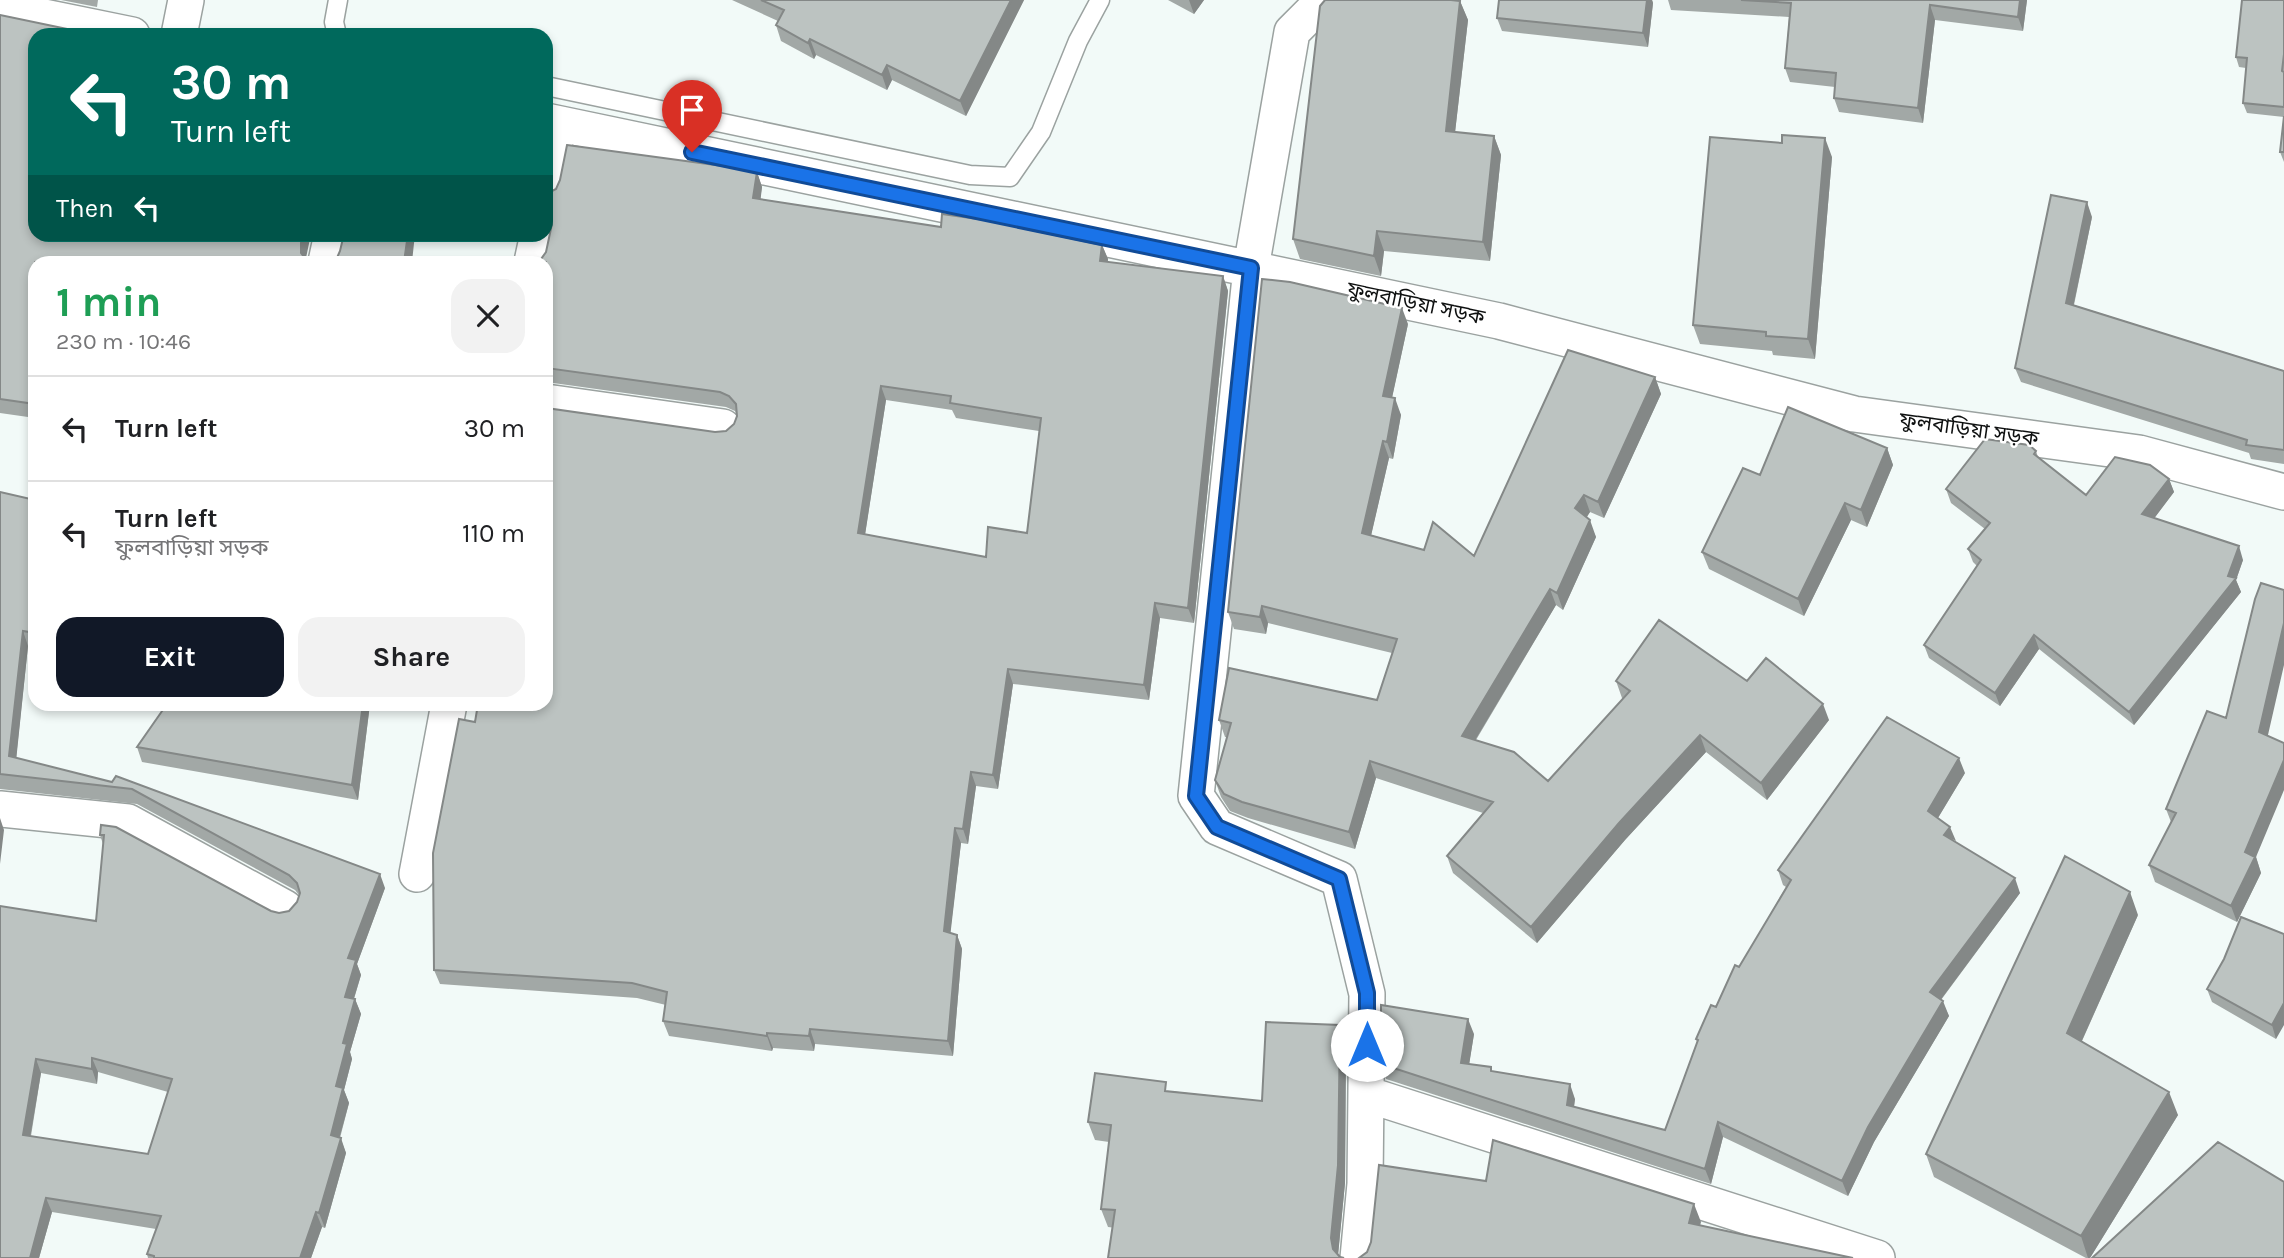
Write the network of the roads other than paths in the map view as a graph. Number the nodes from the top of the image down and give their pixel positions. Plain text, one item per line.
1 (186, 0) edge
2 (338, 0) edge
3 (1100, 0) edge
4 (1324, 0) edge
5 (0, 8) edge
6 (98, 28) edge
7 (180, 28) edge
8 (335, 28) edge
9 (553, 87) edge
10 (553, 123) edge
11 (1251, 268) junction
12 (553, 403) edge
13 (723, 427) dead end
14 (2284, 492) edge
15 (448, 711) edge
16 (0, 809) edge
17 (417, 874) dead end
18 (285, 908) dead end
19 (1366, 1094) junction
20 (1358, 1258) edge
21 (1877, 1258) edge

1 - 7 street
2 - 8 lane
3 - 9 lane
4 - 11 street
5 - 6 street
10 - 11 street, ফুলবাড়িয়া সড়ক
11 - 14 street, ফুলবাড়িয়া সড়ক
11 - 19 street
12 - 13 street
15 - 17 street
16 - 18 street
19 - 20 street
19 - 21 street

